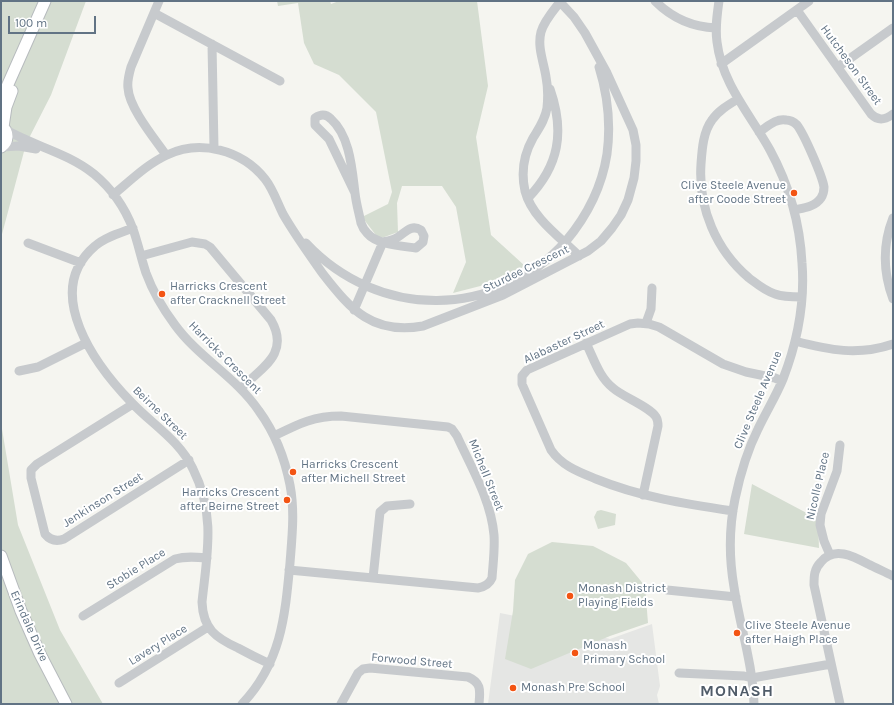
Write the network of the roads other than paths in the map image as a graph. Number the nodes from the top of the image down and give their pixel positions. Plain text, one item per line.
1 (45, 1) edge
2 (159, 1) edge
3 (560, 1) edge
4 (655, 1) edge
5 (719, 1) edge
6 (809, 1) edge
7 (796, 10) junction
8 (154, 13) junction
9 (716, 28) junction
10 (893, 28) edge
11 (30, 36) junction
12 (212, 44) junction
13 (593, 49) junction
14 (721, 64) junction
15 (838, 67) junction
16 (547, 78) junction
17 (280, 81) dead end
18 (738, 99) junction
19 (1, 100) edge
20 (622, 107) junction
21 (609, 112) junction
22 (893, 114) edge
23 (544, 119) junction
24 (558, 120) junction
25 (3, 128) edge
26 (759, 132) junction
27 (2, 147) edge
28 (214, 148) junction
29 (55, 152) junction
30 (166, 155) junction
31 (355, 193) junction
32 (113, 194) junction
33 (528, 198) junction
34 (794, 210) junction
35 (893, 218) edge
36 (133, 228) junction
37 (294, 232) junction
38 (565, 242) junction
39 (28, 243) dead end
40 (141, 256) junction
41 (579, 256) junction
42 (81, 263) junction
43 (364, 285) junction
44 (652, 288) dead end
45 (802, 297) junction
46 (893, 299) edge
47 (448, 300) junction
48 (354, 310) junction
49 (452, 315) junction
50 (646, 323) junction
51 (795, 341) junction
52 (86, 343) junction
53 (586, 344) junction
54 (893, 344) edge
55 (19, 371) dead end
56 (782, 381) junction
57 (241, 388) junction
58 (132, 404) junction
59 (274, 436) junction
60 (840, 445) dead end
61 (189, 460) junction
62 (643, 495) junction
63 (410, 504) dead end
64 (733, 510) junction
65 (830, 555) junction
66 (1, 556) edge
67 (207, 558) junction
68 (289, 570) junction
69 (893, 576) edge
70 (373, 578) junction
71 (667, 590) dead end
72 (736, 597) junction
73 (83, 616) dead end
74 (208, 627) junction
75 (270, 664) junction
76 (831, 664) junction
77 (680, 673) dead end
78 (752, 678) junction
79 (120, 683) dead end
80 (66, 701) edge
81 (242, 704) edge
82 (341, 704) edge
83 (479, 704) edge
84 (754, 704) edge
85 (840, 704) edge

1 - 11 main road
2 - 8 street
3 - 13 street, Sturdee Crescent
3 - 16 street
4 - 9 street
5 - 9 street, Clive Steele Avenue
6 - 7 street
7 - 14 street
7 - 15 street, Hutcheson Street
8 - 12 street
8 - 30 street
9 - 14 street, Clive Steele Avenue
10 - 15 street
11 - 19 main road
11 - 25 main road
12 - 17 street
12 - 28 street
13 - 20 street, Sturdee Crescent
13 - 21 street, Sturdee Crescent
14 - 18 street, Clive Steele Avenue
15 - 22 street, Hutcheson Street
16 - 23 street
16 - 24 street
18 - 26 street, Clive Steele Avenue
18 - 45 street
20 - 21 street
20 - 41 street, Sturdee Crescent
21 - 38 street, Sturdee Crescent
23 - 24 street
23 - 33 street
24 - 33 street
25 - 27 main road
25 - 29 street, Harricks Crescent
26 - 34 street, Clive Steele Avenue
26 - 34 street
27 - 29 street, Harricks Crescent
28 - 30 street, Sturdee Crescent
28 - 37 street, Sturdee Crescent
29 - 32 street, Harricks Crescent
30 - 32 street, Sturdee Crescent
31 - 31 street
31 - 43 street
32 - 36 street, Harricks Crescent
33 - 38 street
34 - 45 street, Clive Steele Avenue
35 - 46 street
36 - 40 street, Harricks Crescent
36 - 42 street, Beirne Street
37 - 43 street, Sturdee Crescent
37 - 48 street, Sturdee Crescent
38 - 41 street
38 - 47 street, Sturdee Crescent
39 - 42 street
40 - 57 street, Harricks Crescent
40 - 57 street
41 - 49 street, Sturdee Crescent
42 - 52 street, Beirne Street
43 - 47 street, Sturdee Crescent
43 - 48 street
44 - 50 street
45 - 51 street, Clive Steele Avenue
47 - 49 street
48 - 49 street, Sturdee Crescent
50 - 53 street, Alabaster Street
50 - 56 street, Alabaster Street
51 - 54 street
51 - 56 street, Clive Steele Avenue
52 - 55 street
52 - 58 street, Beirne Street
53 - 62 street
53 - 62 street, Alabaster Street
56 - 64 street, Clive Steele Avenue
57 - 59 street, Harricks Crescent
58 - 61 street, Beirne Street
58 - 61 street, Jenkinson Street
59 - 68 street, Harricks Crescent
59 - 70 street, Michell Street
60 - 65 street, Nicolle Place
61 - 67 street, Beirne Street
62 - 64 street, Alabaster Street
63 - 70 street
64 - 72 street, Clive Steele Avenue
65 - 69 street
65 - 76 street
66 - 80 main road, Erindale Drive
67 - 73 street, Stobie Place
67 - 74 street, Beirne Street
68 - 70 street, Michell Street
68 - 75 street, Harricks Crescent
71 - 72 street
72 - 78 street, Clive Steele Avenue
74 - 75 street
74 - 79 street, Lavery Place
75 - 81 street, Harricks Crescent
76 - 78 street
76 - 85 street
77 - 78 street
78 - 84 street, Clive Steele Avenue
82 - 83 street, Forwood Street

